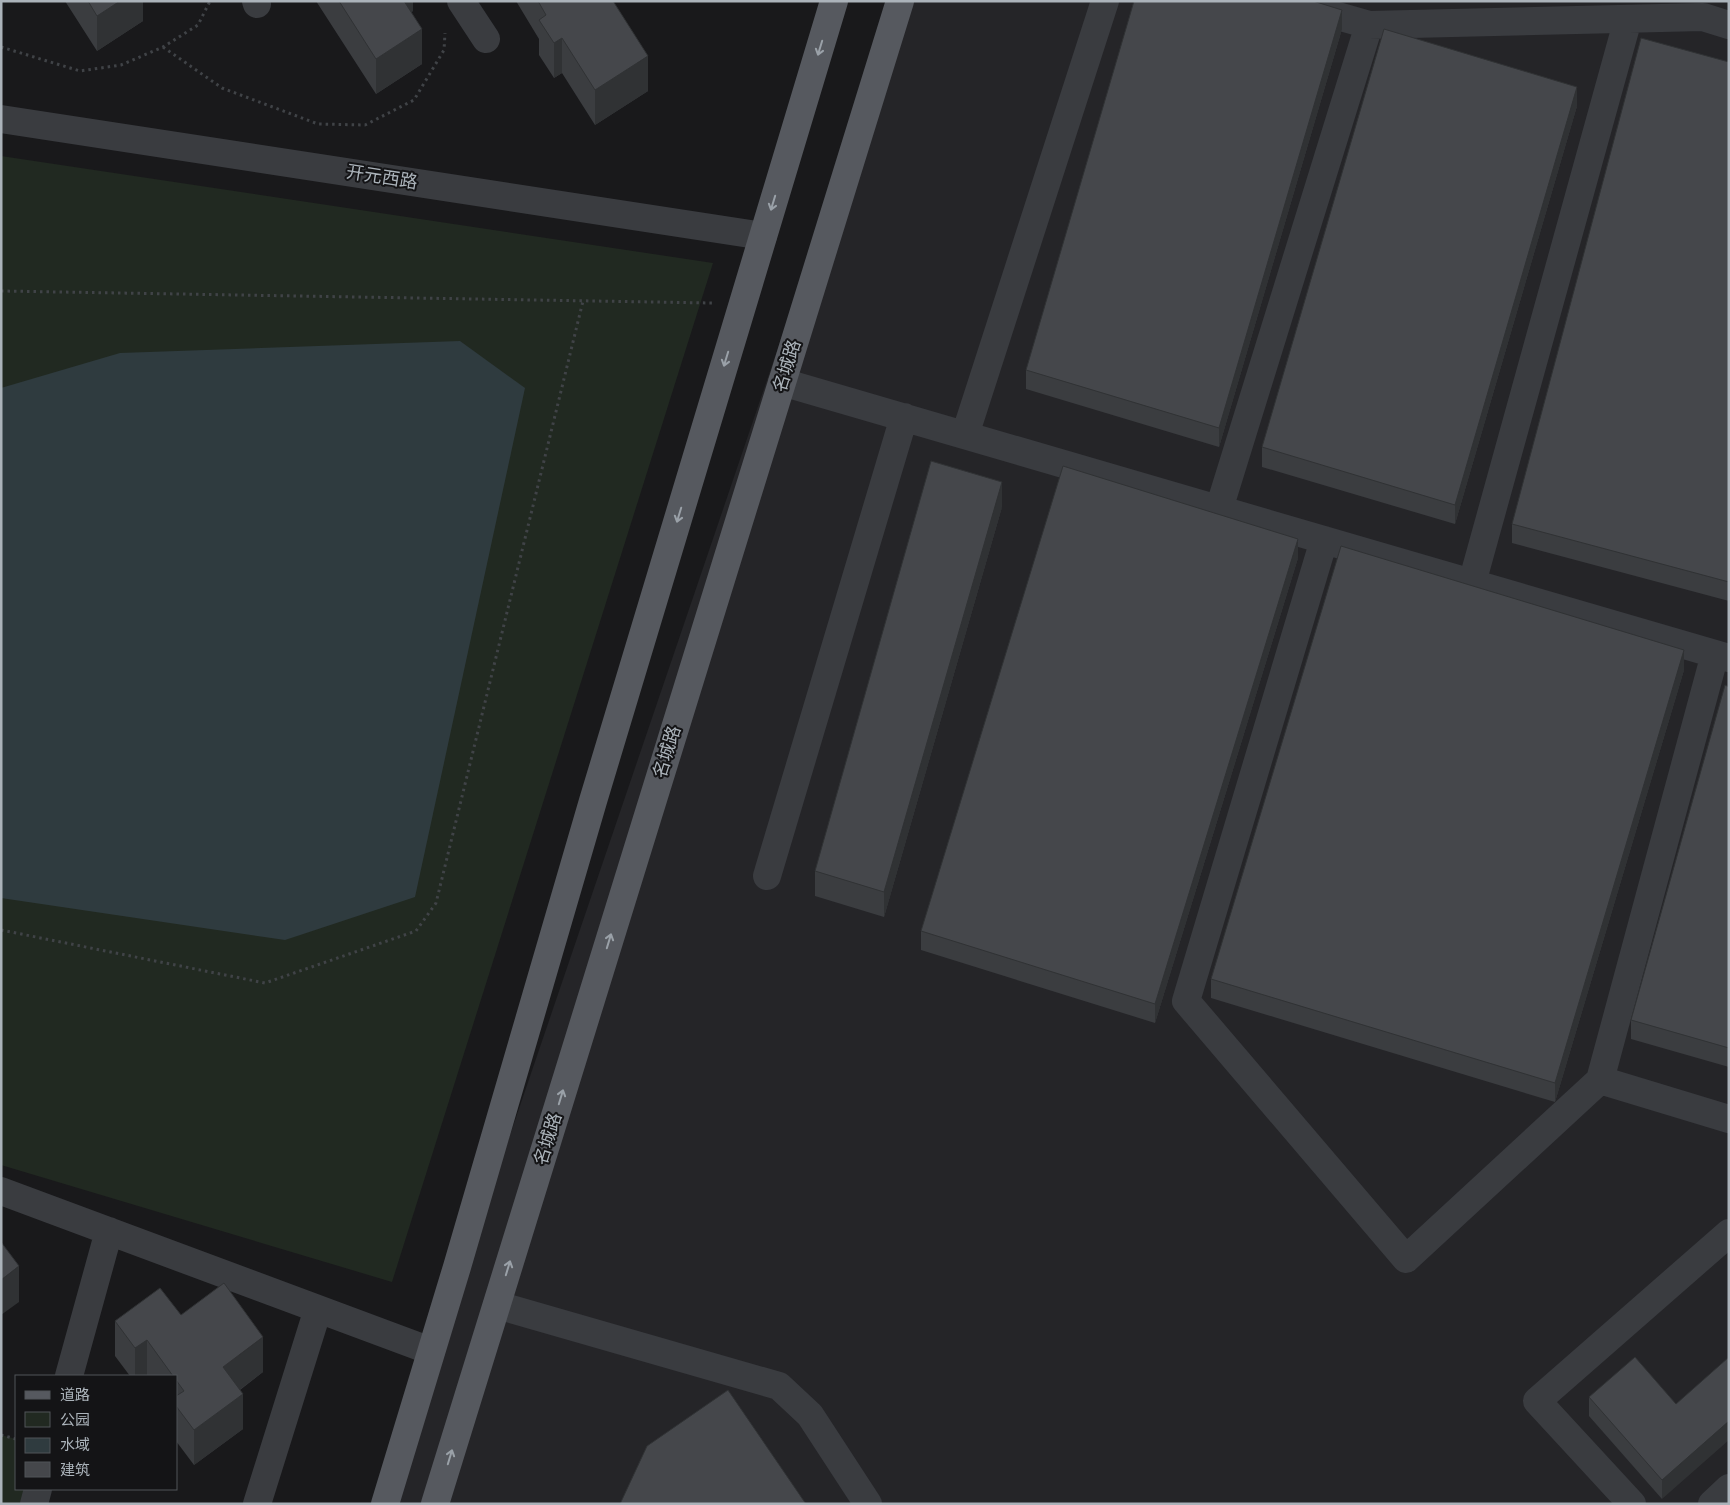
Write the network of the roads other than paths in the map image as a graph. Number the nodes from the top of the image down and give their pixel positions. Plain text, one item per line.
1 (461, 1) edge
2 (834, 1) edge
3 (900, 1) edge
4 (1105, 1) edge
5 (1286, 1) edge
6 (1628, 19) junction
7 (1369, 25) junction
8 (1729, 25) edge
9 (486, 39) dead end
10 (1, 118) edge
11 (763, 236) junction
12 (782, 382) junction
13 (904, 417) junction
14 (965, 435) junction
15 (1219, 509) junction
16 (1324, 540) junction
17 (1472, 583) junction
18 (1722, 656) edge
19 (767, 876) dead end
20 (1600, 1080) junction
21 (1729, 1118) edge
22 (1, 1191) edge
23 (109, 1231) junction
24 (1729, 1233) edge
25 (497, 1305) junction
26 (318, 1309) junction
27 (431, 1351) junction
28 (69, 1375) edge
29 (1729, 1488) edge
30 (38, 1490) edge
31 (34, 1504) edge
32 (257, 1504) edge
33 (385, 1504) edge
34 (435, 1504) edge
35 (868, 1504) edge
36 (1632, 1504) edge
37 (1712, 1504) edge

1 - 9 street
2 -> 11 main road
3 - 12 main road, 名城路
4 - 14 street
5 - 7 street
6 - 7 street
6 - 8 street
6 - 17 street
7 - 15 street
10 - 11 street, 开元西路
11 -> 27 main road
12 - 13 street
25 -> 12 main road, 名城路
13 - 14 street
13 - 19 street
14 - 15 street
15 - 16 street
16 - 17 street
16 - 20 street
17 - 18 street
18 - 20 street
20 - 21 street
22 - 23 street
23 - 26 street
23 - 28 street
24 - 36 street
34 -> 25 main road, 名城路
25 - 35 street
26 - 27 street
26 - 32 street
27 - 33 main road
29 - 37 street
30 - 31 street

